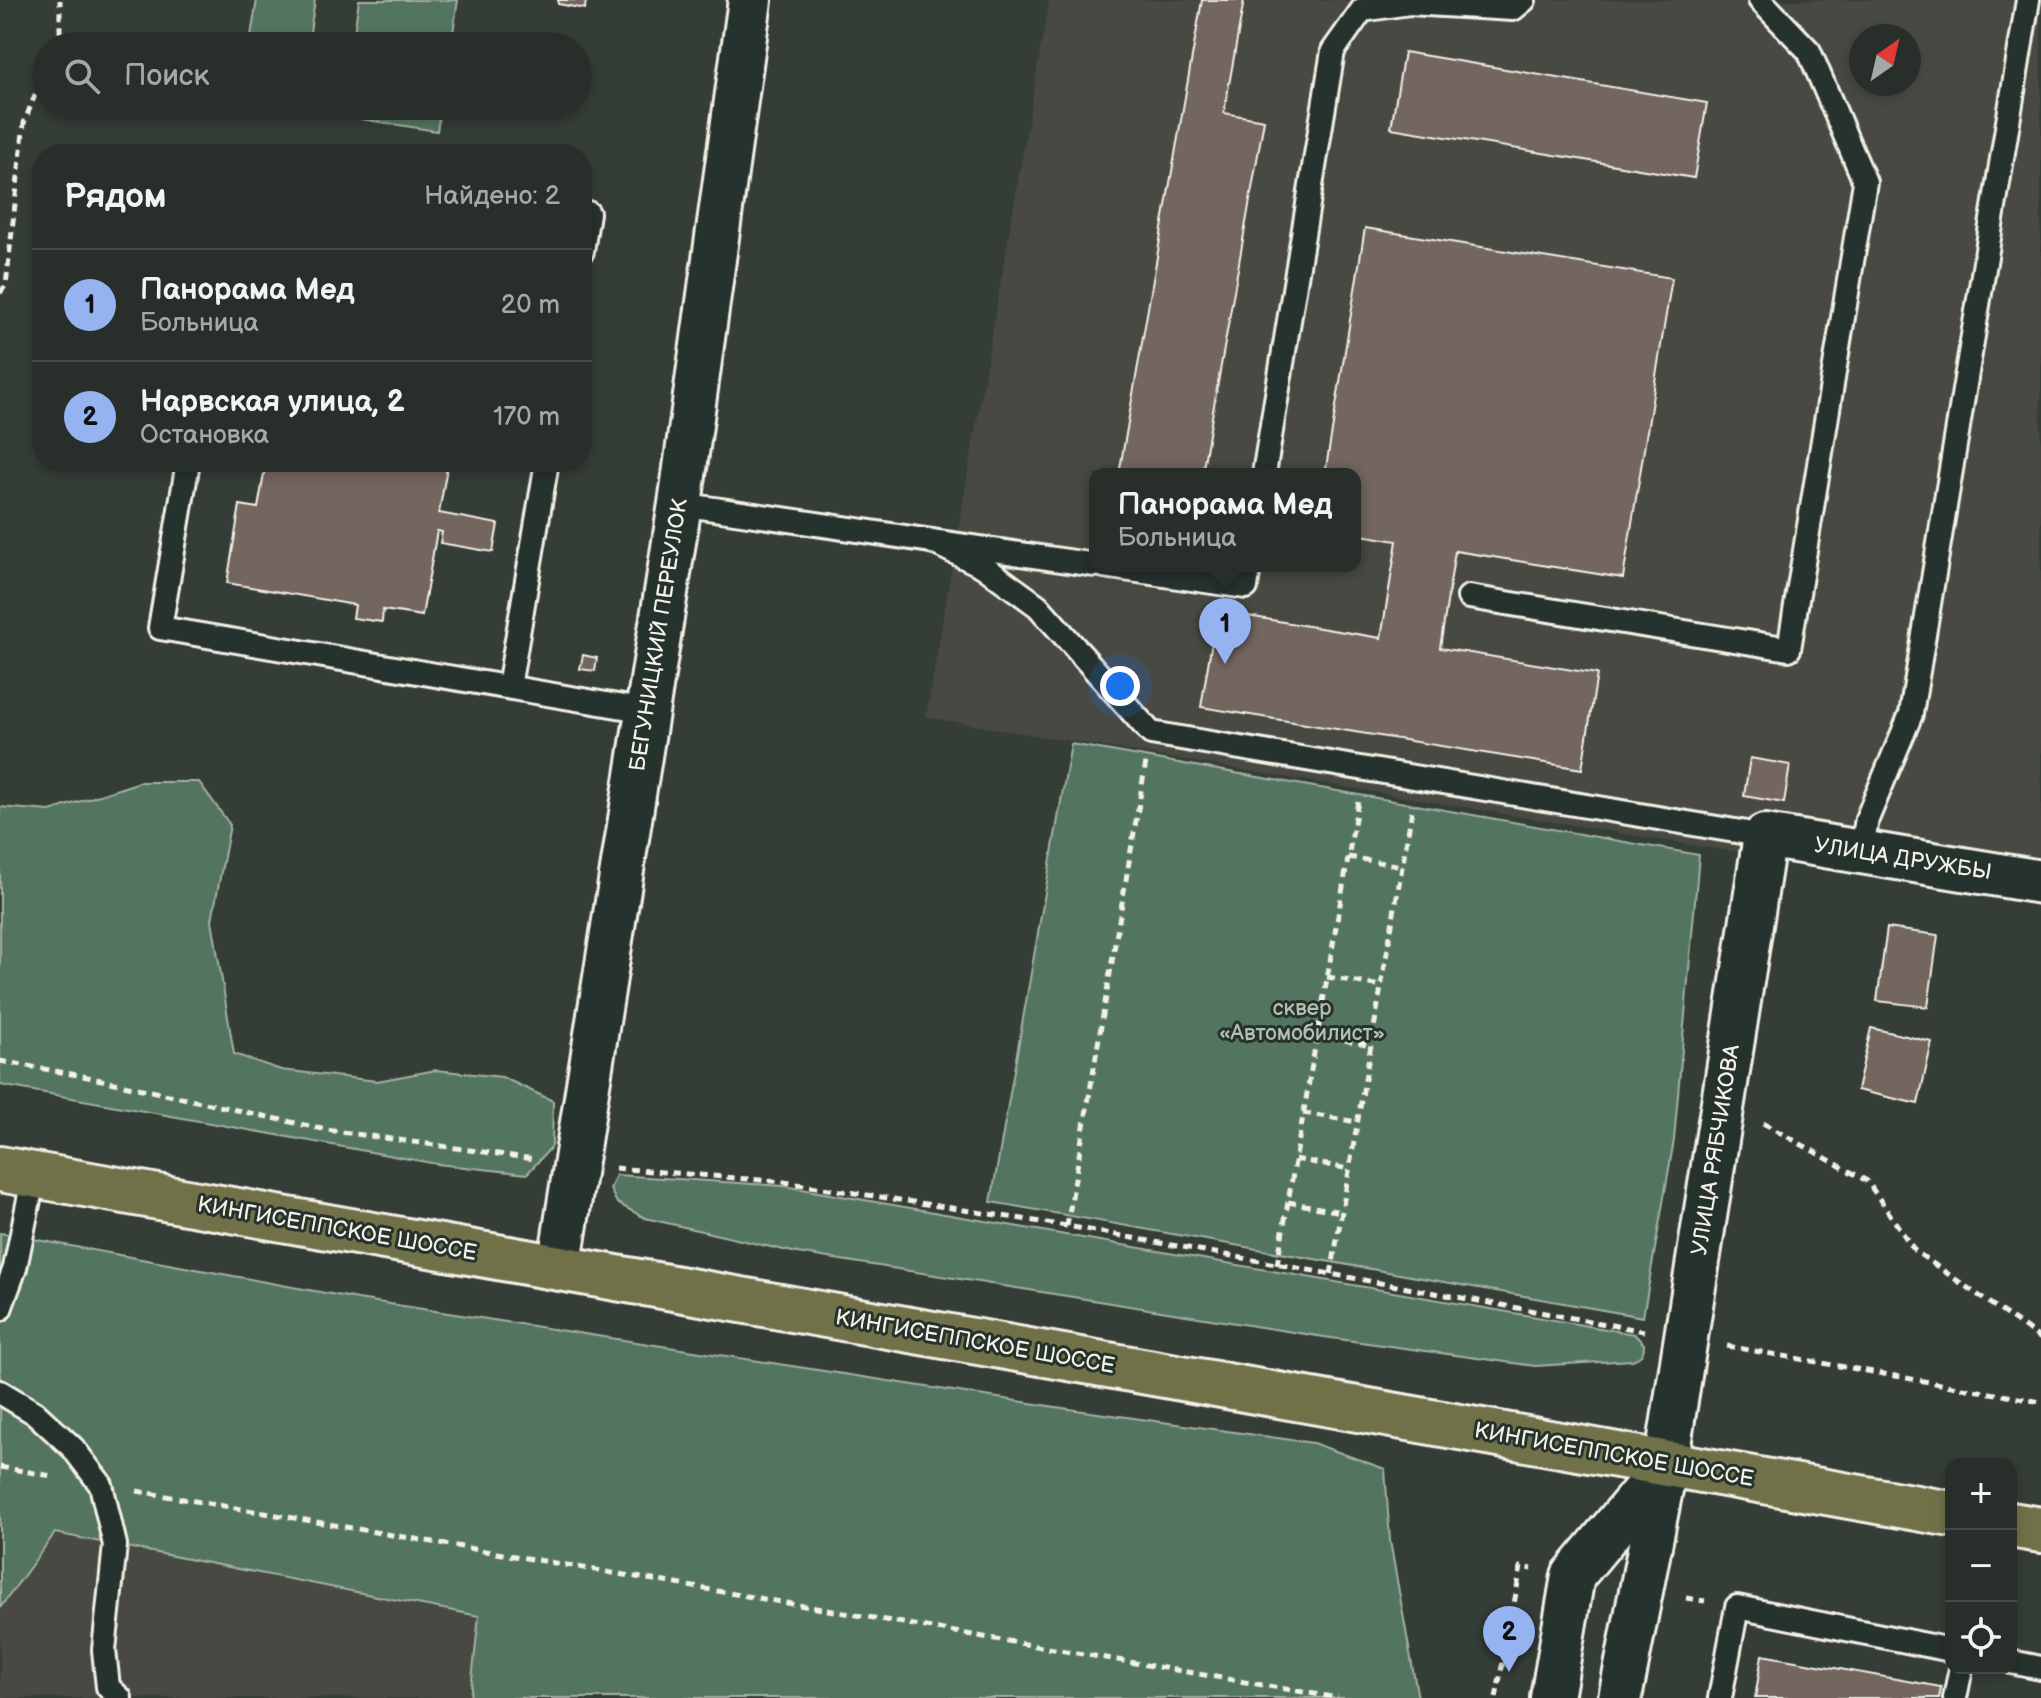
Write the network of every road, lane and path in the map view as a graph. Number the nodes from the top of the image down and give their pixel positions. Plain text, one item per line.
1 (60, 0) edge
2 (750, 0) edge
3 (1524, 0) edge
4 (1760, 0) edge
5 (2028, 0) edge
6 (60, 32) edge
7 (32, 103) edge
8 (0, 293) edge
9 (1265, 468) edge
10 (186, 472) edge
11 (545, 472) edge
12 (680, 504) junction
13 (931, 541) junction
14 (1089, 564) edge
15 (1145, 572) edge
16 (1248, 572) edge
17 (1469, 597) dead end
18 (509, 687) junction
19 (647, 711) junction
20 (1151, 733) junction
21 (1364, 768) junction
22 (1418, 778) junction
23 (1765, 836) junction
24 (1861, 853) junction
25 (1348, 857) junction
26 (1402, 866) junction
27 (2041, 882) edge
28 (1327, 977) junction
29 (1381, 986) junction
30 (1317, 1035) junction
31 (1371, 1045) junction
32 (0, 1061) edge
33 (1723, 1101) junction
34 (1303, 1113) junction
35 (1357, 1122) junction
36 (1295, 1159) junction
37 (539, 1160) dead end
38 (610, 1168) dead end
39 (1349, 1169) junction
40 (17, 1172) edge
41 (1288, 1202) junction
42 (1341, 1212) junction
43 (1067, 1226) junction
44 (1277, 1265) junction
45 (559, 1268) junction
46 (1331, 1274) junction
47 (0, 1309) edge
48 (1658, 1334) dead end
49 (2041, 1339) edge
50 (1716, 1344) dead end
51 (0, 1392) edge
52 (2041, 1402) edge
53 (1666, 1464) junction
54 (0, 1467) edge
55 (101, 1485) junction
56 (1945, 1513) edge
57 (2017, 1526) edge
58 (2041, 1530) edge
59 (1533, 1569) dead end
60 (1945, 1649) edge
61 (2017, 1663) edge
62 (2041, 1668) edge
63 (1960, 1674) edge
64 (120, 1698) edge
65 (1338, 1698) edge
66 (1496, 1698) edge
67 (1552, 1698) edge
68 (1620, 1698) edge
69 (1720, 1698) edge
70 (1955, 1698) edge

1 - 6 path
2 - 12 street, БЕГУНИЦКИЙ ПЕРЕУЛОК
3 - 9 lane
4 - 17 lane
5 - 24 lane
7 - 8 path
10 - 18 lane
11 - 18 lane
12 - 13 lane
12 - 19 street, БЕГУНИЦКИЙ ПЕРЕУЛОК
13 - 14 lane
13 - 20 lane
15 - 16 lane
18 - 19 lane
19 - 45 street, БЕГУНИЦКИЙ ПЕРЕУЛОК
20 - 21 lane
20 - 43 path
21 - 22 lane
21 - 25 path
22 - 23 lane
22 - 26 path
23 - 24 street, УЛИЦА ДРУЖБЫ
23 - 33 street, УЛИЦА РЯБЧИКОВА
24 - 27 street, УЛИЦА ДРУЖБЫ
25 - 26 path
25 - 28 path
26 - 29 path
28 - 29 path
28 - 30 path
29 - 31 path
30 - 31 path
30 - 34 path
31 - 35 path
32 - 37 path
33 - 49 path
33 - 53 street, УЛИЦА РЯБЧИКОВА
34 - 35 path
34 - 36 path
35 - 39 path
36 - 39 path
36 - 41 path
38 - 43 path
39 - 42 path
40 - 45 main road, КИНГИСЕППСКОЕ ШОССЕ
40 - 47 lane
41 - 42 path
41 - 44 path
42 - 46 path
43 - 44 path
44 - 46 path
45 - 53 main road, КИНГИСЕППСКОЕ ШОССЕ
46 - 48 path
50 - 52 path
51 - 55 lane
53 - 56 main road, КИНГИСЕППСКОЕ ШОССЕ
53 - 67 street
53 - 68 street, УЛИЦА РЯБЧИКОВА
54 - 55 path
55 - 64 lane
55 - 65 path
57 - 58 main road
59 - 66 path
60 - 69 lane
61 - 62 lane
63 - 70 lane

